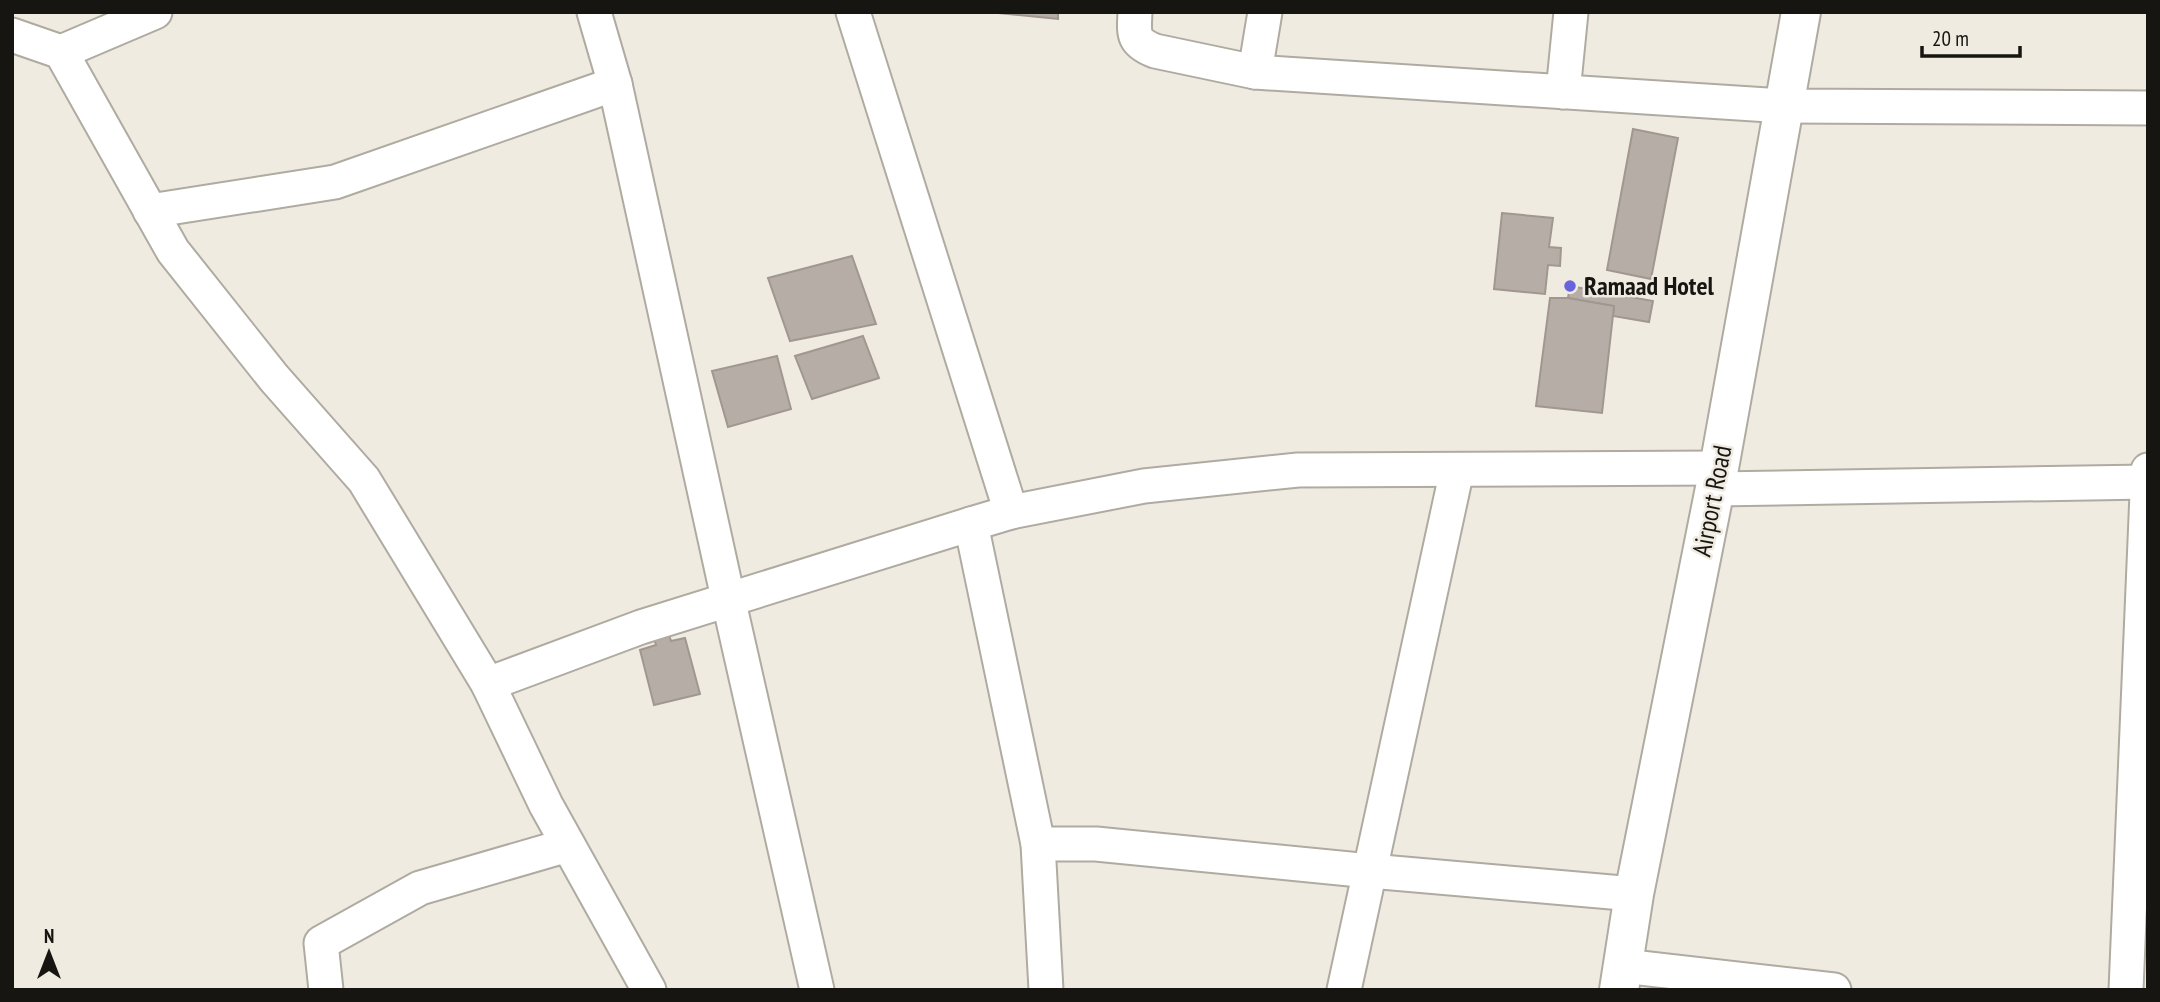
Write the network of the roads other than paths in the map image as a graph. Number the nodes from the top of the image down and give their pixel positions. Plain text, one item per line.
1 (155, 12) edge
2 (594, 12) edge
3 (853, 12) edge
4 (1135, 12) edge
5 (1265, 12) edge
6 (1571, 12) edge
7 (1801, 12) edge
8 (12, 35) edge
9 (61, 52) junction
10 (1255, 72) junction
11 (615, 84) junction
12 (1563, 92) junction
13 (1784, 106) junction
14 (2148, 108) edge
15 (150, 211) junction
16 (1457, 470) junction
17 (2147, 478) edge
18 (1717, 479) junction
19 (1011, 512) junction
20 (971, 524) junction
21 (728, 598) junction
22 (488, 684) junction
23 (1038, 844) junction
24 (568, 845) junction
25 (1370, 871) junction
26 (1634, 894) junction
27 (1621, 978) edge
28 (326, 990) edge
29 (649, 990) edge
30 (817, 990) edge
31 (1046, 990) edge
32 (1344, 990) edge
33 (1835, 990) edge
34 (2126, 990) edge

1 - 9 street
2 - 11 street
3 - 19 street
4 - 10 street
5 - 10 street
6 - 12 street
7 - 13 main road, Airport Road
8 - 9 street
9 - 15 street
10 - 12 street
11 - 15 street
11 - 21 street
12 - 13 street
13 - 14 street
13 - 18 main road, Airport Road
15 - 22 street
16 - 18 street
16 - 19 street
16 - 25 street
17 - 18 street
17 - 34 street
18 - 26 main road, Airport Road
19 - 20 street
20 - 21 street
20 - 23 street
21 - 22 street
21 - 30 street
22 - 24 street
23 - 25 street
23 - 31 street
24 - 28 street
24 - 29 street
25 - 26 street
25 - 32 street
26 - 27 main road, Airport Road
27 - 33 street

